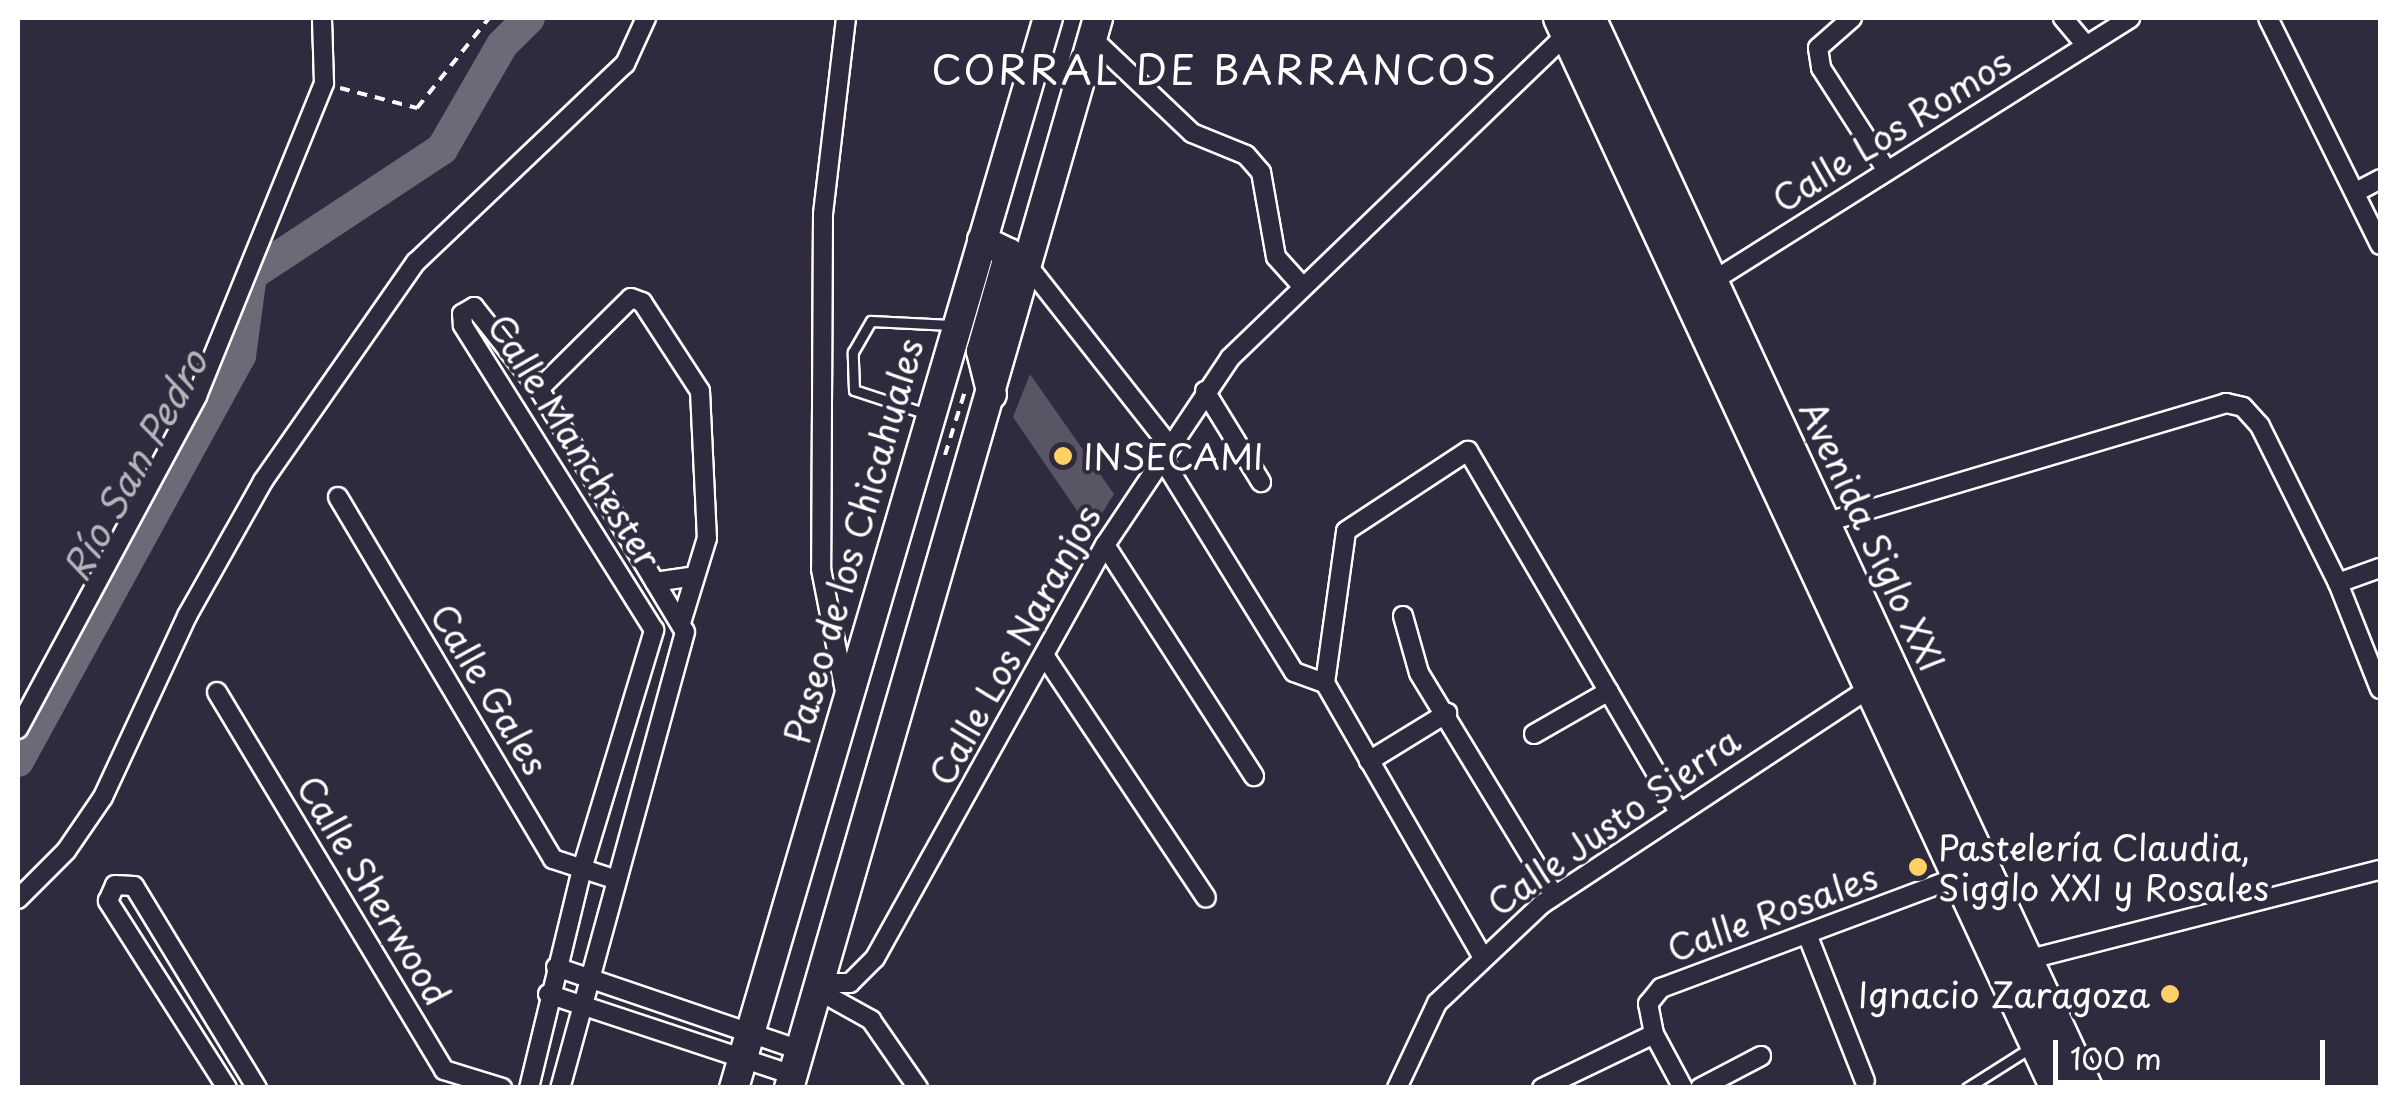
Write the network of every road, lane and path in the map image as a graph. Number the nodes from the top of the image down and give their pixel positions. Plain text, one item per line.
1 (322, 18) edge
2 (489, 18) edge
3 (646, 18) edge
4 (846, 18) edge
5 (1048, 18) edge
6 (1603, 18) edge
7 (1852, 18) edge
8 (2063, 18) edge
9 (2130, 18) edge
10 (2268, 18) edge
11 (1567, 23) edge
12 (1095, 28) edge
13 (2086, 45) junction
14 (324, 83) junction
15 (1630, 105) junction
16 (1886, 171) junction
17 (2380, 179) edge
18 (2356, 192) junction
19 (982, 240) junction
20 (2380, 245) edge
21 (1028, 266) junction
22 (1300, 284) junction
23 (1699, 290) junction
24 (954, 326) junction
25 (539, 389) junction
26 (1205, 391) junction
27 (992, 395) junction
28 (932, 416) junction
29 (1164, 449) junction
30 (1261, 482) dead end
31 (338, 496) dead end
32 (1807, 528) junction
33 (1105, 545) junction
34 (2380, 568) edge
35 (696, 576) junction
36 (656, 582) junction
37 (2338, 583) junction
38 (1403, 616) dead end
39 (682, 620) junction
40 (654, 630) junction
41 (1046, 658) junction
42 (1326, 683) junction
43 (1866, 690) junction
44 (2380, 690) edge
45 (1609, 691) junction
46 (217, 692) dead end
47 (846, 697) junction
48 (1447, 713) junction
49 (18, 729) edge
50 (1534, 734) dead end
51 (1370, 762) junction
52 (1254, 776) dead end
53 (1677, 809) junction
54 (582, 869) junction
55 (2380, 870) edge
56 (1958, 877) junction
57 (614, 879) junction
58 (1554, 896) junction
59 (1206, 898) dead end
60 (18, 899) edge
61 (1807, 934) junction
62 (1482, 956) junction
63 (2014, 963) junction
64 (556, 967) junction
65 (586, 979) junction
66 (820, 987) junction
67 (548, 994) junction
68 (579, 1004) junction
69 (1654, 1034) junction
70 (747, 1043) junction
71 (2036, 1044) junction
72 (235, 1052) junction
73 (1761, 1056) dead end
74 (214, 1064) junction
75 (794, 1071) edge
76 (1865, 1081) dead end
77 (227, 1088) edge
78 (257, 1088) edge
79 (502, 1088) edge
80 (529, 1088) edge
81 (560, 1088) edge
82 (734, 1088) edge
83 (918, 1088) edge
84 (1396, 1088) edge
85 (1542, 1088) edge
86 (1684, 1088) edge
87 (1700, 1088) edge
88 (1967, 1088) edge
89 (2057, 1088) edge
90 (2086, 1088) edge

1 - 14 street
2 - 14 path
3 - 60 street
4 - 47 street
5 - 19 main road, Paseo de los Chicahuales
6 - 15 highway
7 - 16 street
8 - 13 street
9 - 13 street, Calle Los Romos
10 - 18 street
11 - 15 highway, Avenida Siglo XXI
11 - 22 street, Calle Los Naranjos
11 - 23 highway, Avenida Siglo XXI
12 - 21 main road
12 - 22 street
13 - 16 street, Calle Los Romos
14 - 49 street
15 - 23 highway, Avenida Siglo XXI
16 - 23 street, Calle Los Romos
17 - 18 street
18 - 20 street
19 - 24 main road, Paseo de los Chicahuales
19 - 27 main road
21 - 27 main road
21 - 29 street
22 - 26 street, Calle Los Naranjos
23 - 32 highway, Avenida Siglo XXI
24 - 28 main road, Paseo de los Chicahuales
24 - 28 lane
25 - 35 street
25 - 36 street, Calle Manchester
25 - 40 street, Calle Manchester
26 - 29 street, Calle Los Naranjos
26 - 30 street
27 - 66 main road
28 - 47 main road, Paseo de los Chicahuales
29 - 33 street, Calle Los Naranjos
29 - 42 street
31 - 54 street, Calle Gales
32 - 37 street
32 - 43 highway, Avenida Siglo XXI
32 - 63 highway, Avenida Siglo XXI
33 - 41 street, Calle Los Naranjos
33 - 52 street
34 - 37 street
35 - 36 street
35 - 39 street
36 - 39 street, Calle Manchester
37 - 44 street
38 - 48 street
39 - 40 street
39 - 57 street
40 - 54 street
41 - 59 street
41 - 66 street, Calle Los Naranjos
42 - 45 street
42 - 51 street
43 - 53 street, Calle Justo Sierra
43 - 56 highway, Avenida Siglo XXI
45 - 50 street
45 - 53 street
46 - 79 street, Calle Sherwood
47 - 70 main road, Paseo de los Chicahuales
48 - 51 street
48 - 58 street
51 - 62 street
53 - 58 street, Calle Justo Sierra
54 - 57 street, Calle Gales
54 - 64 street
55 - 63 street
56 - 61 street, Calle Rosales
56 - 63 highway, Avenida Siglo XXI
57 - 65 street
58 - 62 street, Calle Justo Sierra
61 - 69 street, Calle Rosales
61 - 76 street
62 - 84 street, Calle Justo Sierra
63 - 71 highway, Avenida Siglo XXI
63 - 90 highway, Avenida Siglo XXI
64 - 65 street
64 - 67 street
65 - 68 street
65 - 70 street
66 - 75 main road
66 - 83 street
67 - 68 street
67 - 80 street
68 - 70 street
68 - 81 street
69 - 85 street
69 - 86 street
70 - 75 street
70 - 82 main road, Paseo de los Chicahuales
71 - 88 lane
71 - 89 highway, Avenida Siglo XXI
72 - 74 street
72 - 74 street
72 - 78 street
73 - 87 street
74 - 77 street

